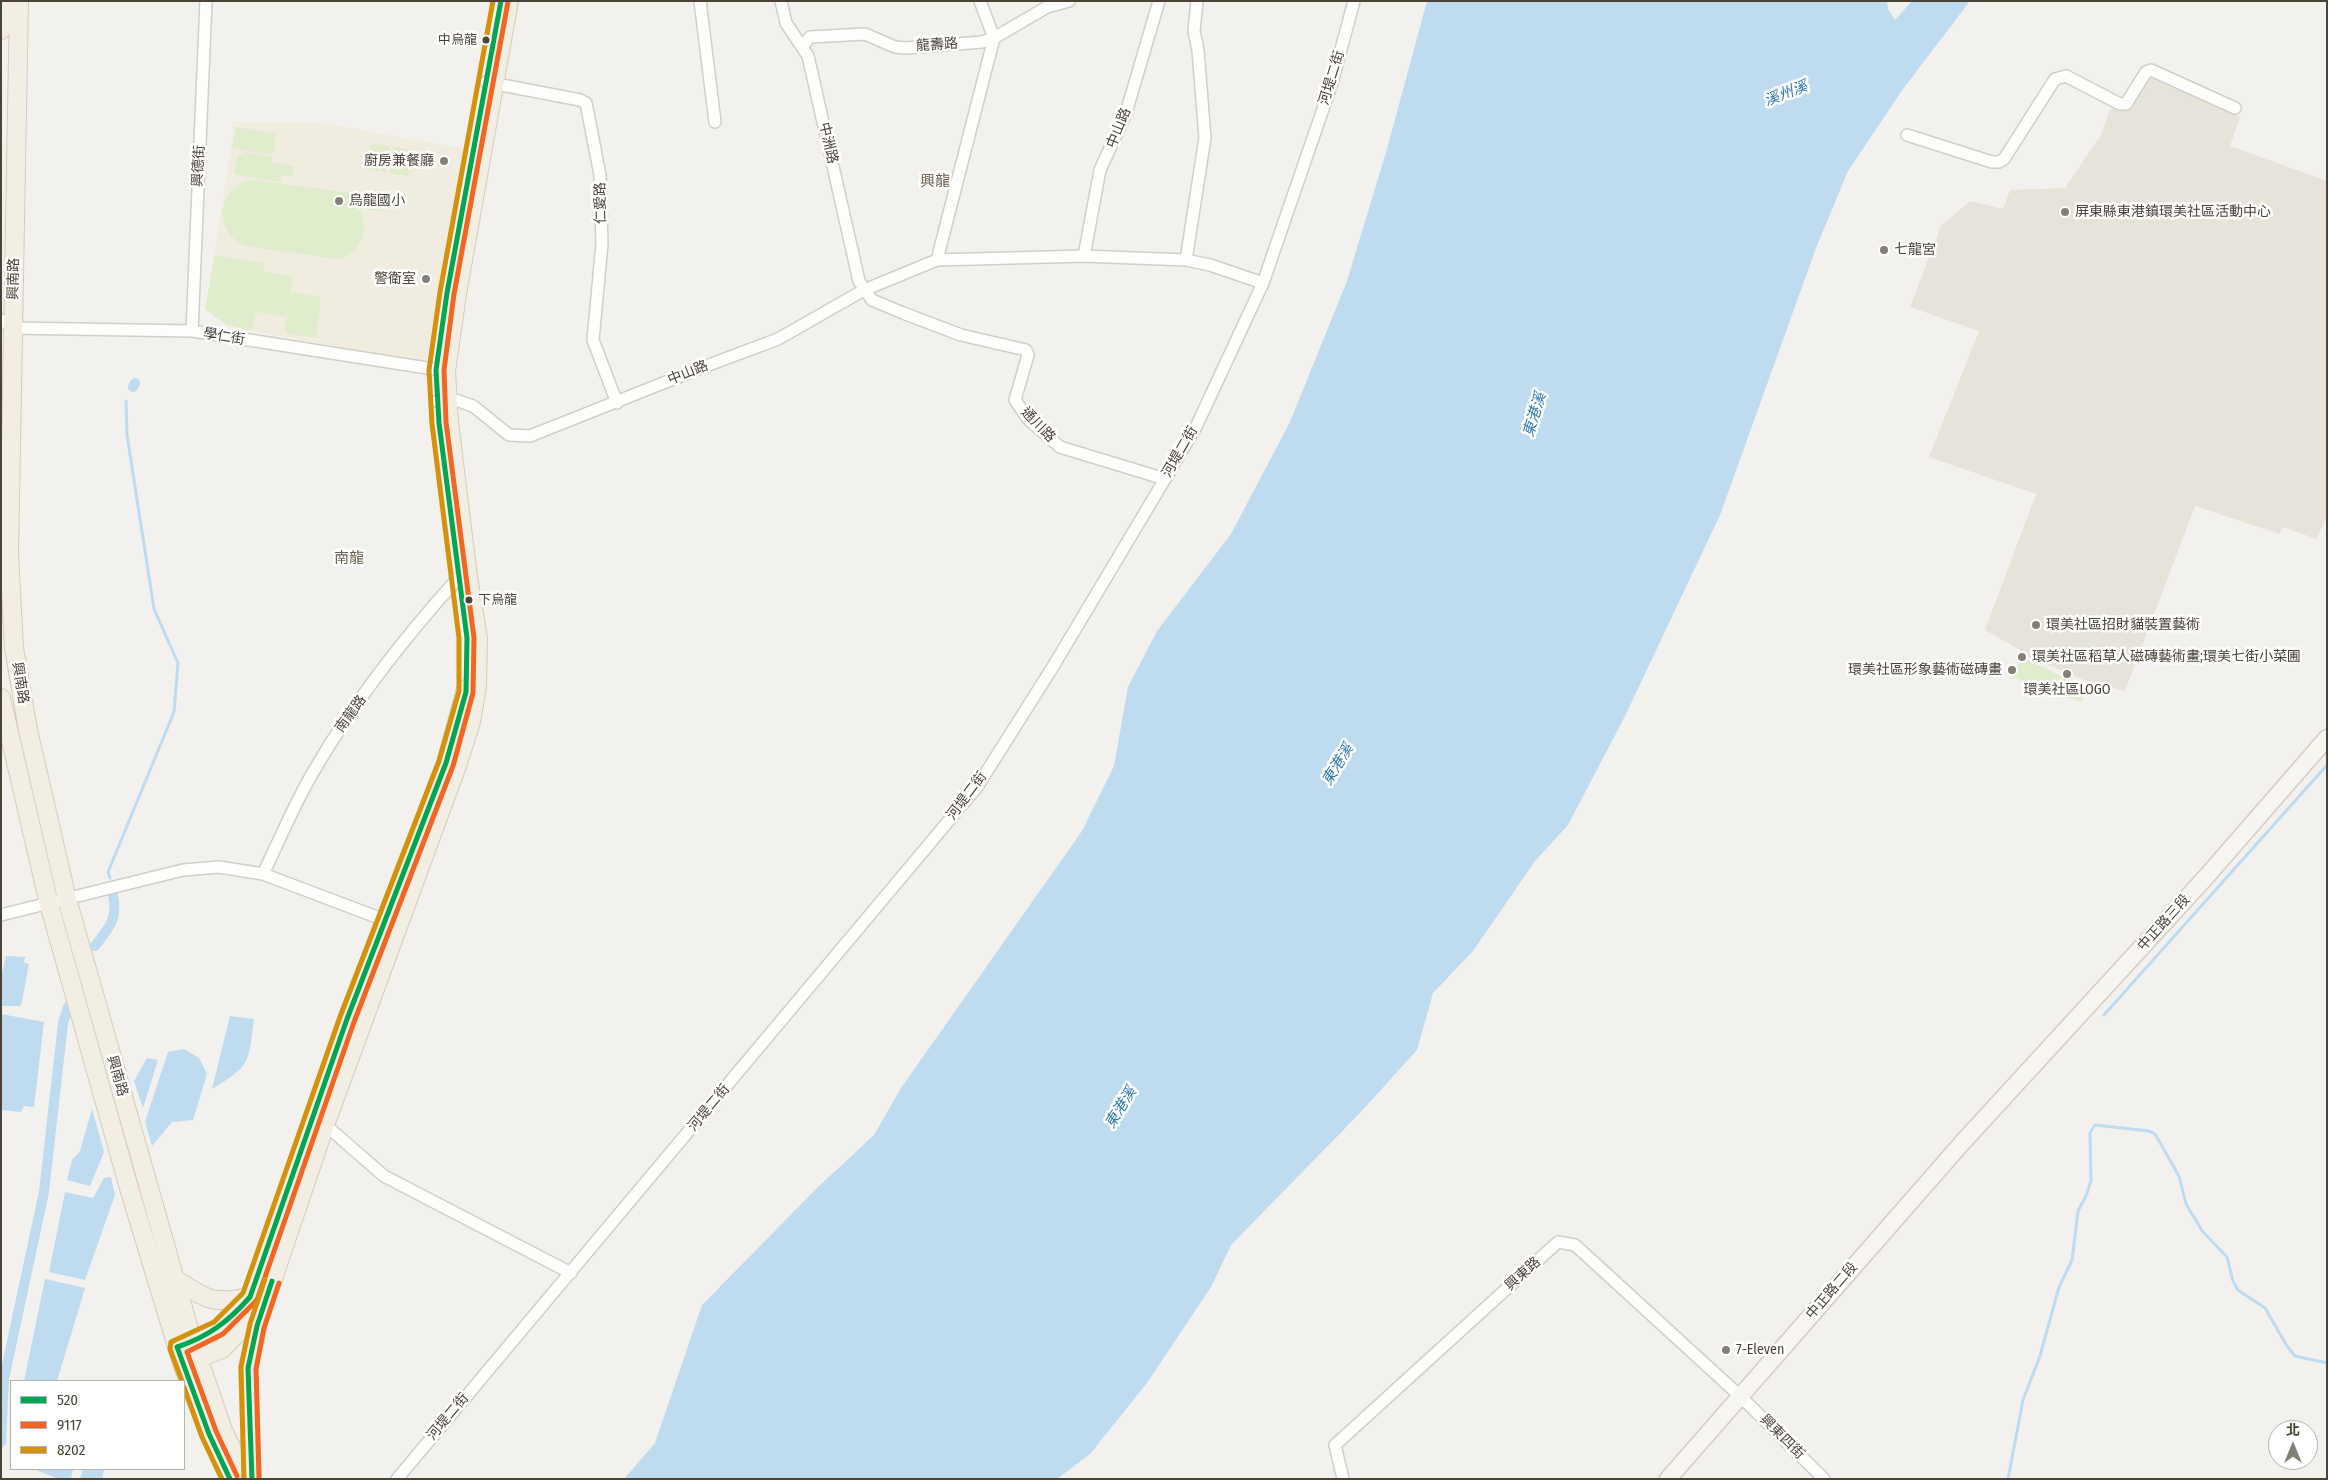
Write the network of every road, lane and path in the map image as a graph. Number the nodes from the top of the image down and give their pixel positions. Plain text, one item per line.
1 (3, 1) edge
2 (19, 1) edge
3 (206, 1) edge
4 (501, 1) edge
5 (509, 1) edge
6 (700, 1) edge
7 (781, 1) edge
8 (980, 1) edge
9 (1069, 1) edge
10 (1159, 1) edge
11 (1197, 1) edge
12 (1354, 1) edge
13 (1, 30) edge
14 (994, 38) junction
15 (802, 47) junction
16 (490, 83) junction
17 (2235, 108) dead end
18 (715, 122) dead end
19 (1907, 135) dead end
20 (1084, 256) junction
21 (937, 260) junction
22 (1186, 260) junction
23 (1263, 283) junction
24 (864, 290) junction
25 (8, 324) edge
26 (192, 331) junction
27 (441, 370) junction
28 (442, 401) junction
29 (617, 403) junction
30 (1165, 479) junction
31 (463, 577) junction
32 (1, 698) edge
33 (2327, 738) edge
34 (263, 874) junction
35 (66, 899) junction
36 (49, 904) junction
37 (1, 915) edge
38 (392, 923) junction
39 (1998, 1104) joint
40 (319, 1120) junction
41 (571, 1273) junction
42 (176, 1279) junction
43 (256, 1302) junction
44 (188, 1353) junction
45 (1740, 1396) junction
46 (230, 1479) edge
47 (246, 1479) edge
48 (252, 1479) edge
49 (397, 1479) edge
50 (1343, 1479) edge
51 (1668, 1479) edge
52 (1824, 1479) edge

1 - 13 main road
2 - 25 main road, 興南路
3 - 26 street, 興德街
4 - 16 main road
5 - 16 main road
6 - 18 street
7 - 15 street, 中洲路
8 - 14 street
9 - 14 street, 龍壽路
10 - 20 street, 中山路
11 - 22 street
12 - 23 street, 河堤二街
14 - 15 street, 龍壽路
14 - 21 street
15 - 24 street, 中洲路
16 - 27 main road
16 - 29 street, 仁愛路
17 - 19 street
20 - 21 street, 中山路
20 - 22 street, 中山路
21 - 24 street, 中山路
22 - 23 street, 中山路
23 - 30 street, 河堤二街
24 - 29 street, 中山路
24 - 30 street, 通川路
25 - 26 street, 學仁街
25 - 35 main road, 興南路
26 - 27 street, 學仁街
27 - 28 main road
28 - 29 street, 中山路
28 - 31 main road
30 - 41 street, 河堤二街
31 - 34 street, 南龍路
31 - 38 main road
32 - 36 main road, 興南路
33 - 39 main road, 中正路三段
34 - 35 street
34 - 38 street
35 - 36 street
35 - 42 main road, 興南路
36 - 37 street
36 - 44 main road, 興南路
38 - 40 main road
39 - 45 main road, 中正路二段
40 - 41 street
40 - 43 main road
41 - 49 street, 河堤二街
42 - 43 main road
42 - 44 main road, 興南路
43 - 44 main road
43 - 48 main road
44 - 46 main road
44 - 47 main road
45 - 50 street, 興東路
45 - 51 main road, 中正路二段
45 - 52 street, 興東四街

